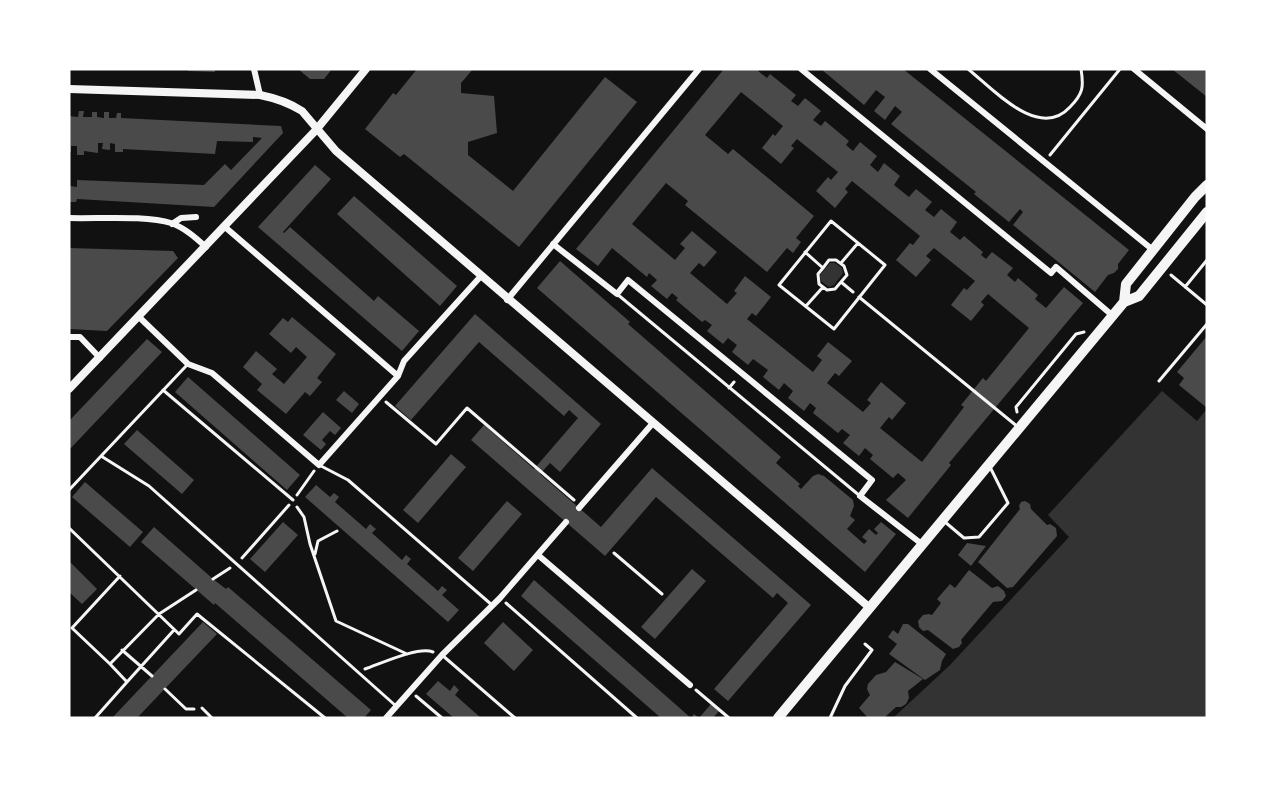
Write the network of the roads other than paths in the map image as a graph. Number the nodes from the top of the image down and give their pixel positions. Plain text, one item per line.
1 (254, 69) edge
2 (366, 69) edge
3 (699, 69) edge
4 (801, 69) edge
5 (930, 69) edge
6 (1134, 69) edge
7 (69, 89) edge
8 (260, 95) junction
9 (1207, 129) edge
10 (316, 130) junction
11 (1207, 186) edge
12 (1207, 212) edge
13 (196, 217) dead end
14 (69, 218) edge
15 (172, 224) junction
16 (225, 227) junction
17 (553, 244) junction
18 (206, 247) junction
19 (1153, 250) junction
20 (481, 276) junction
21 (617, 294) junction
22 (859, 297) road end
23 (507, 300) junction
24 (1124, 302) junction
25 (138, 316) junction
26 (1113, 316) junction
27 (69, 337) edge
28 (100, 358) junction
29 (189, 364) junction
30 (398, 376) junction
31 (734, 382) dead end
32 (729, 387) junction
33 (69, 389) edge
34 (163, 390) junction
35 (653, 423) junction
36 (1019, 428) junction
37 (101, 456) junction
38 (319, 465) junction
39 (989, 465) junction
40 (69, 490) edge
41 (860, 496) junction
42 (293, 500) road end
43 (580, 507) road end
44 (944, 521) junction
45 (566, 522) dead end
46 (923, 545) junction
47 (538, 555) junction
48 (493, 606) junction
49 (870, 608) junction
50 (442, 655) junction
51 (690, 685) road end
52 (396, 706) junction
53 (202, 708) road end
54 (212, 718) edge
55 (386, 718) edge
56 (515, 718) edge
57 (778, 718) edge

1 - 8 street
2 - 10 street
3 - 17 street
4 - 26 street
5 - 19 street
6 - 9 street
7 - 8 street
8 - 10 street
10 - 16 street
10 - 20 street
11 - 19 highway
12 - 24 highway
13 - 15 street
14 - 15 street
15 - 18 street
16 - 18 street
16 - 30 street
17 - 21 street
17 - 23 street
18 - 25 street
19 - 24 highway
20 - 23 street
20 - 30 street
21 - 32 lane
21 - 41 street
22 - 36 lane
23 - 35 street
24 - 26 highway
25 - 28 street
25 - 29 street
26 - 36 highway
27 - 28 street
28 - 33 street
29 - 34 lane
29 - 38 street
30 - 38 street
31 - 32 lane
32 - 41 lane
34 - 37 lane
34 - 42 lane
35 - 43 street
35 - 49 street
36 - 39 highway
37 - 40 lane
37 - 52 lane
38 - 48 lane
39 - 44 highway
39 - 44 lane
41 - 46 street
44 - 46 highway
45 - 47 street
46 - 49 highway
47 - 48 street
47 - 51 street
48 - 50 street
49 - 57 highway
50 - 52 street
50 - 56 lane
52 - 55 street
53 - 54 lane

